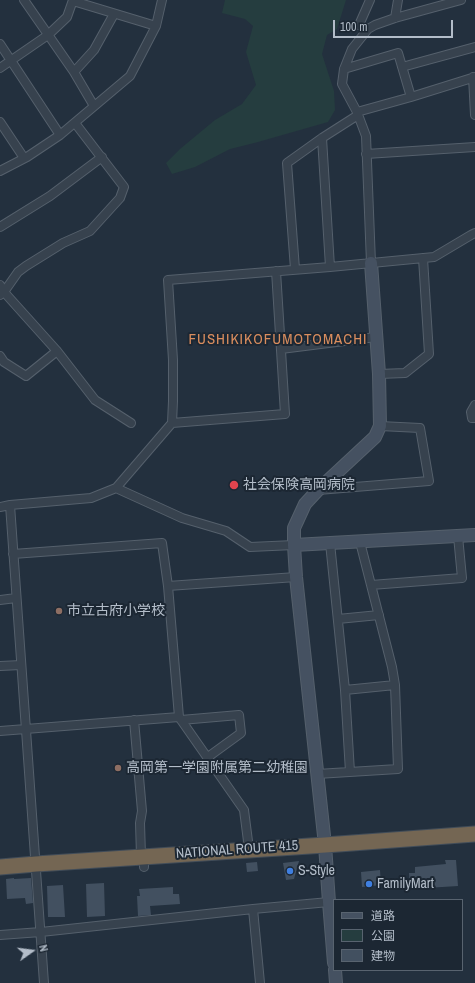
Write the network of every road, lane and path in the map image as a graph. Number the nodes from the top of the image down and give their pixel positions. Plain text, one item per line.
1 (162, 0) edge
2 (370, 0) edge
3 (398, 0) edge
4 (461, 0) edge
5 (25, 1) edge
6 (73, 1) edge
7 (114, 14) junction
8 (395, 18) junction
9 (156, 26) junction
10 (368, 29) junction
11 (48, 35) junction
12 (0, 44) edge
13 (475, 47) edge
14 (11, 60) junction
15 (402, 67) junction
16 (0, 68) edge
17 (344, 69) junction
18 (74, 72) junction
19 (474, 77) edge
20 (411, 97) junction
21 (94, 106) junction
22 (357, 113) junction
23 (475, 115) edge
24 (0, 122) edge
25 (75, 123) junction
26 (60, 135) junction
27 (322, 138) junction
28 (475, 147) edge
29 (366, 154) junction
30 (102, 157) junction
31 (24, 158) junction
32 (0, 172) edge
33 (0, 227) edge
34 (475, 234) edge
35 (423, 258) junction
36 (371, 263) junction
37 (330, 267) junction
38 (295, 269) junction
39 (276, 271) junction
40 (1, 291) edge
41 (376, 337) junction
42 (281, 349) junction
43 (58, 351) junction
44 (0, 356) edge
45 (379, 374) junction
46 (475, 405) edge
47 (475, 418) edge
48 (131, 423) dead end
49 (172, 423) junction
50 (380, 426) junction
51 (116, 488) junction
52 (318, 490) junction
53 (10, 505) junction
54 (0, 507) edge
55 (475, 535) edge
56 (458, 536) junction
57 (360, 542) junction
58 (330, 543) junction
59 (294, 545) junction
60 (13, 554) junction
61 (296, 577) junction
62 (168, 586) junction
63 (371, 586) junction
64 (16, 598) junction
65 (0, 600) edge
66 (379, 615) junction
67 (338, 619) junction
68 (21, 665) junction
69 (0, 666) edge
70 (395, 685) junction
71 (345, 690) junction
72 (180, 718) junction
73 (134, 720) junction
74 (26, 729) junction
75 (0, 731) edge
76 (208, 757) junction
77 (350, 772) junction
78 (317, 774) junction
79 (475, 834) edge
80 (325, 844) junction
81 (249, 850) junction
82 (143, 857) junction
83 (36, 864) junction
84 (0, 867) edge
85 (328, 902) junction
86 (253, 909) junction
87 (41, 932) junction
88 (0, 935) edge
89 (333, 953) edge
90 (335, 971) edge
91 (44, 983) edge
92 (260, 983) edge
93 (336, 983) edge

1 - 9 street
2 - 10 street
3 - 8 street
4 - 8 street
5 - 11 street
6 - 7 street
6 - 11 street
7 - 9 street
7 - 18 street
8 - 10 street
9 - 21 street
10 - 17 street
11 - 14 street
11 - 18 street
12 - 14 street
13 - 15 street
14 - 16 street
14 - 26 street
15 - 17 street
15 - 20 street
17 - 22 street
18 - 21 street
19 - 20 street
19 - 23 street
20 - 22 street
21 - 25 street
22 - 27 street
22 - 29 street
24 - 31 street
25 - 26 street
25 - 30 street
26 - 31 street
27 - 37 street
27 - 38 street
28 - 29 street
29 - 36 street
30 - 33 street
30 - 40 street
31 - 32 street
34 - 35 street
35 - 36 street
35 - 45 street
36 - 37 street
36 - 41 street
37 - 38 street
38 - 39 street
39 - 42 street
39 - 49 street
40 - 43 street
41 - 42 street
41 - 45 street
42 - 49 street
43 - 44 street
43 - 48 street
45 - 50 street
46 - 47 street
49 - 51 street
50 - 52 street
50 - 52 street
51 - 53 street
51 - 59 street
52 - 59 street
53 - 54 street
53 - 60 street
55 - 56 street
56 - 57 street
56 - 63 street
57 - 58 street
57 - 63 street
58 - 59 street
58 - 67 street
59 - 61 street
60 - 62 street
60 - 64 street
61 - 62 street
61 - 78 street
62 - 72 street
63 - 66 street
64 - 65 street
64 - 68 street
66 - 67 street
66 - 70 street
67 - 71 street
68 - 69 street
68 - 74 street
70 - 71 street
70 - 77 street
71 - 77 street
72 - 73 street
72 - 76 street
72 - 76 street
73 - 74 street
73 - 82 street
74 - 75 street
74 - 83 street
76 - 81 street
77 - 78 street
78 - 80 street
79 - 80 highway, NATIONAL ROUTE 415
80 - 81 highway, NATIONAL ROUTE 415
80 - 85 street
81 - 82 highway, NATIONAL ROUTE 415
82 - 83 highway, NATIONAL ROUTE 415
83 - 84 highway, NATIONAL ROUTE 415
83 - 87 street
85 - 86 street
85 - 89 street
86 - 87 street
86 - 92 street
87 - 88 street
87 - 91 street
90 - 93 street

